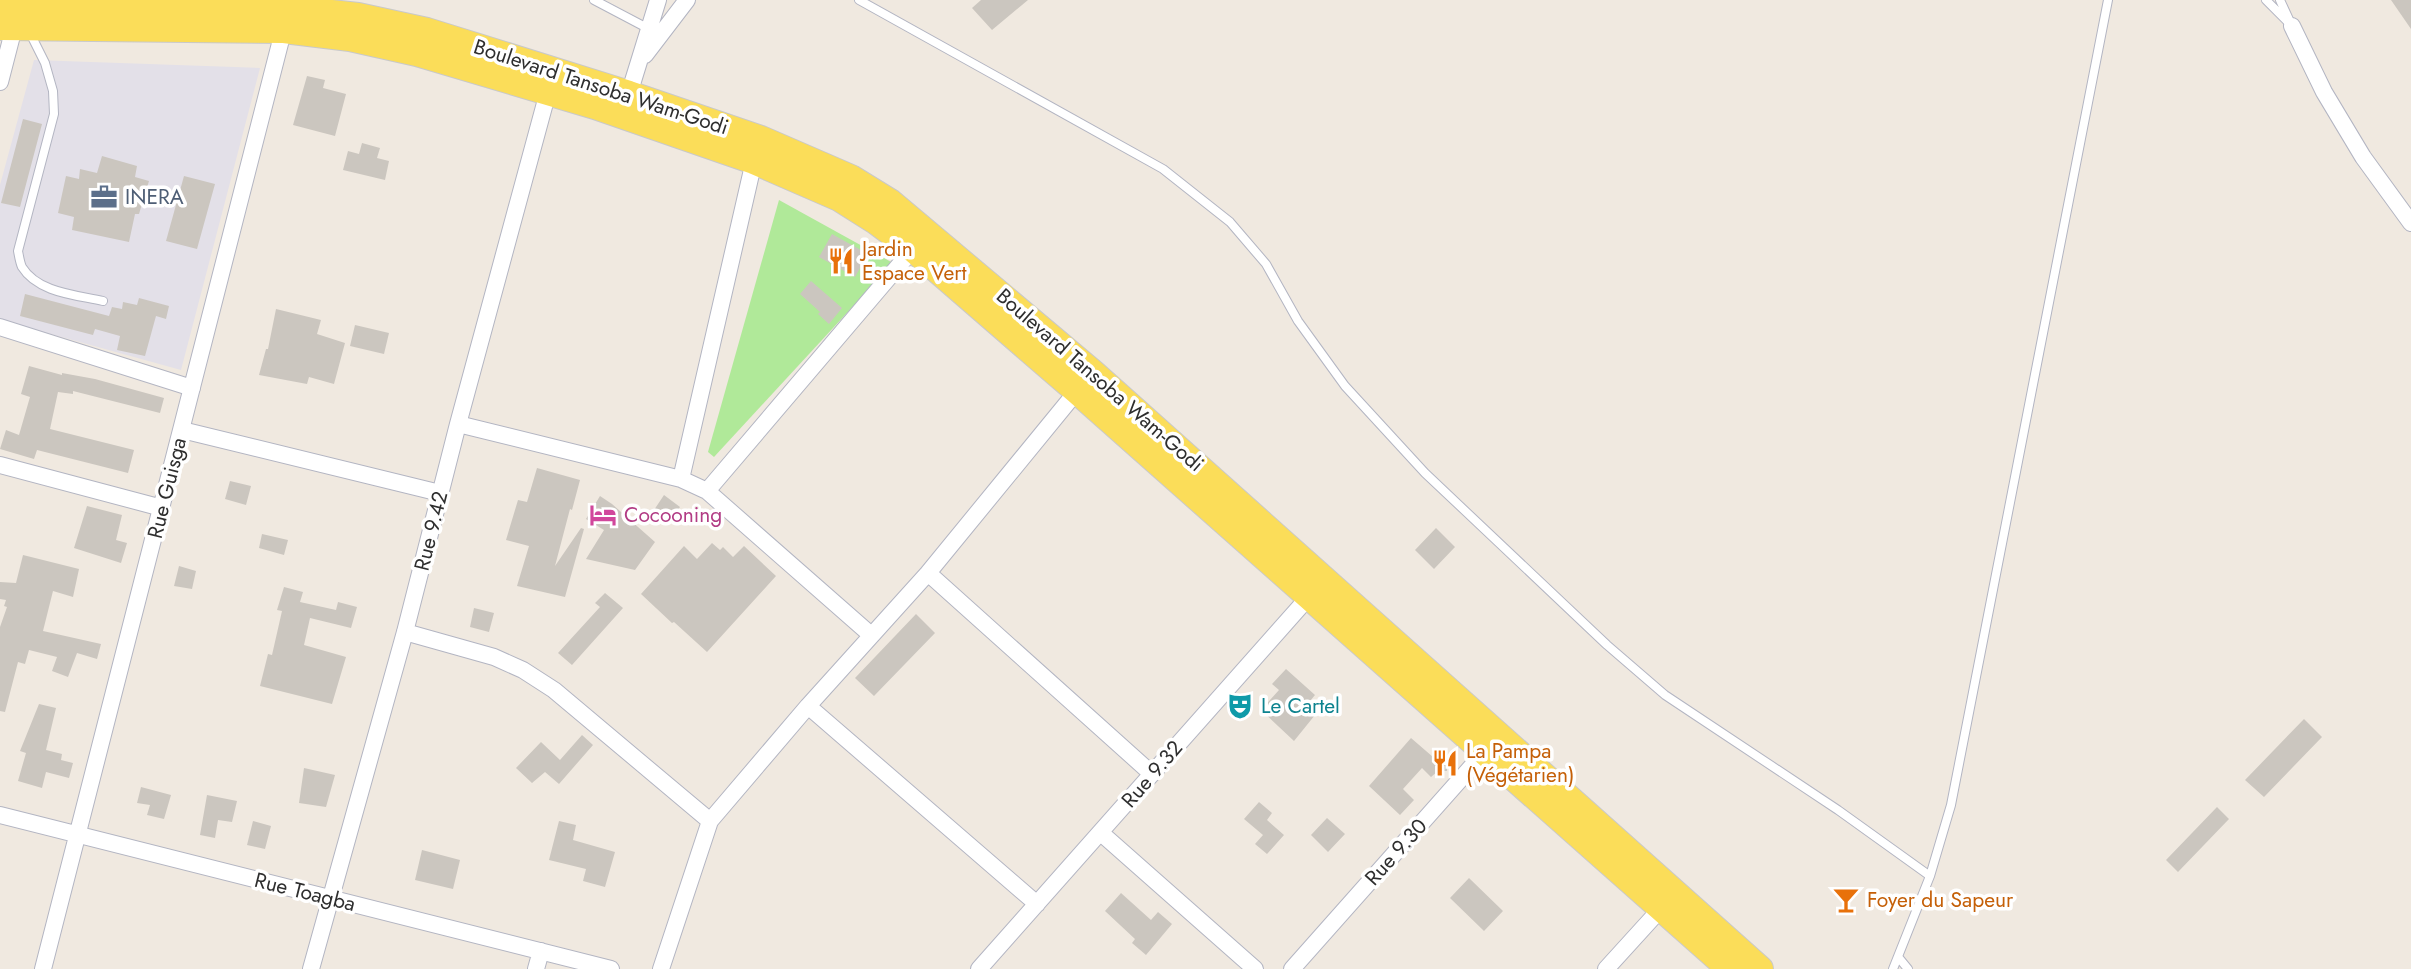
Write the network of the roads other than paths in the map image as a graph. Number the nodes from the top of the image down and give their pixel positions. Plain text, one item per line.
1 (594, 0) edge
2 (658, 0) edge
3 (687, 0) edge
4 (859, 0) edge
5 (2108, 0) edge
6 (2266, 0) edge
7 (2280, 0) edge
8 (0, 1) edge
9 (21, 1) edge
10 (286, 19) junction
11 (2292, 26) junction
12 (14, 27) edge
13 (654, 32) junction
14 (0, 82) edge
15 (548, 92) junction
16 (629, 94) junction
17 (754, 161) junction
18 (2411, 223) edge
19 (913, 248) junction
20 (103, 301) dead end
21 (0, 327) edge
22 (192, 388) junction
23 (1077, 391) junction
24 (458, 424) junction
25 (182, 429) junction
26 (0, 465) edge
27 (681, 479) junction
28 (708, 491) junction
29 (440, 493) junction
30 (162, 508) junction
31 (928, 573) junction
32 (1317, 587) junction
33 (405, 632) junction
34 (871, 635) junction
35 (808, 706) junction
36 (1492, 743) junction
37 (1152, 774) junction
38 (0, 815) edge
39 (710, 821) junction
40 (1101, 832) junction
41 (78, 835) junction
42 (1930, 876) junction
43 (330, 898) junction
44 (1668, 901) junction
45 (1037, 904) junction
46 (541, 951) junction
47 (1899, 958) junction
48 (43, 969) edge
49 (312, 969) edge
50 (536, 969) edge
51 (611, 969) edge
52 (662, 969) edge
53 (979, 969) edge
54 (1255, 969) edge
55 (1292, 969) edge
56 (1606, 969) edge
57 (1730, 969) edge
58 (1760, 969) edge
59 (1893, 969) edge
60 (1908, 969) edge

1 - 13 lane
2 - 13 street
3 - 13 street
4 - 42 lane
5 - 42 lane
6 - 11 lane
7 - 11 lane
8 - 9 main road, Boulevard Tansoba Wam-Godi
9 - 10 main road, Boulevard Tansoba Wam-Godi
9 - 12 street
10 - 12 main road, Boulevard Tansoba Wam-Godi
10 - 15 main road, Boulevard Tansoba Wam-Godi
10 - 16 main road, Boulevard Tansoba Wam-Godi
10 - 22 street, Rue Guisga
11 - 18 street
12 - 14 street
12 - 20 lane
13 - 16 street
15 - 17 main road, Boulevard Tansoba Wam-Godi
15 - 24 street, Rue 9.42
16 - 32 main road, Boulevard Tansoba Wam-Godi
17 - 19 main road, Boulevard Tansoba Wam-Godi
17 - 27 street
19 - 23 main road, Boulevard Tansoba Wam-Godi
19 - 28 street
21 - 22 street
22 - 25 street, Rue Guisga
23 - 31 street
23 - 32 main road, Boulevard Tansoba Wam-Godi
24 - 27 street
24 - 29 street, Rue 9.42
25 - 29 street
25 - 30 street, Rue Guisga
26 - 30 street
27 - 28 street
28 - 34 street
29 - 33 street, Rue 9.42
30 - 41 street, Rue Guisga
31 - 34 street
31 - 37 street
32 - 36 main road, Boulevard Tansoba Wam-Godi
32 - 37 street, Rue 9.32
33 - 39 street
33 - 43 street, Rue 9.42
34 - 35 street
35 - 39 street
35 - 45 street
36 - 44 main road, Boulevard Tansoba Wam-Godi
36 - 55 street, Rue 9.30
37 - 40 street, Rue 9.32
38 - 41 street, Rue Toagba
39 - 52 street
40 - 45 street, Rue 9.32
40 - 54 street
41 - 43 street, Rue Toagba
41 - 48 street, Rue Guisga
42 - 47 lane
43 - 46 street, Rue Toagba
43 - 49 street, Rue 9.42
44 - 56 street
44 - 57 main road, Boulevard Tansoba Wam-Godi
44 - 58 main road, Boulevard Tansoba Wam-Godi
45 - 53 street, Rue 9.32
46 - 50 street
46 - 51 street, Rue Toagba
47 - 59 lane
47 - 60 lane

